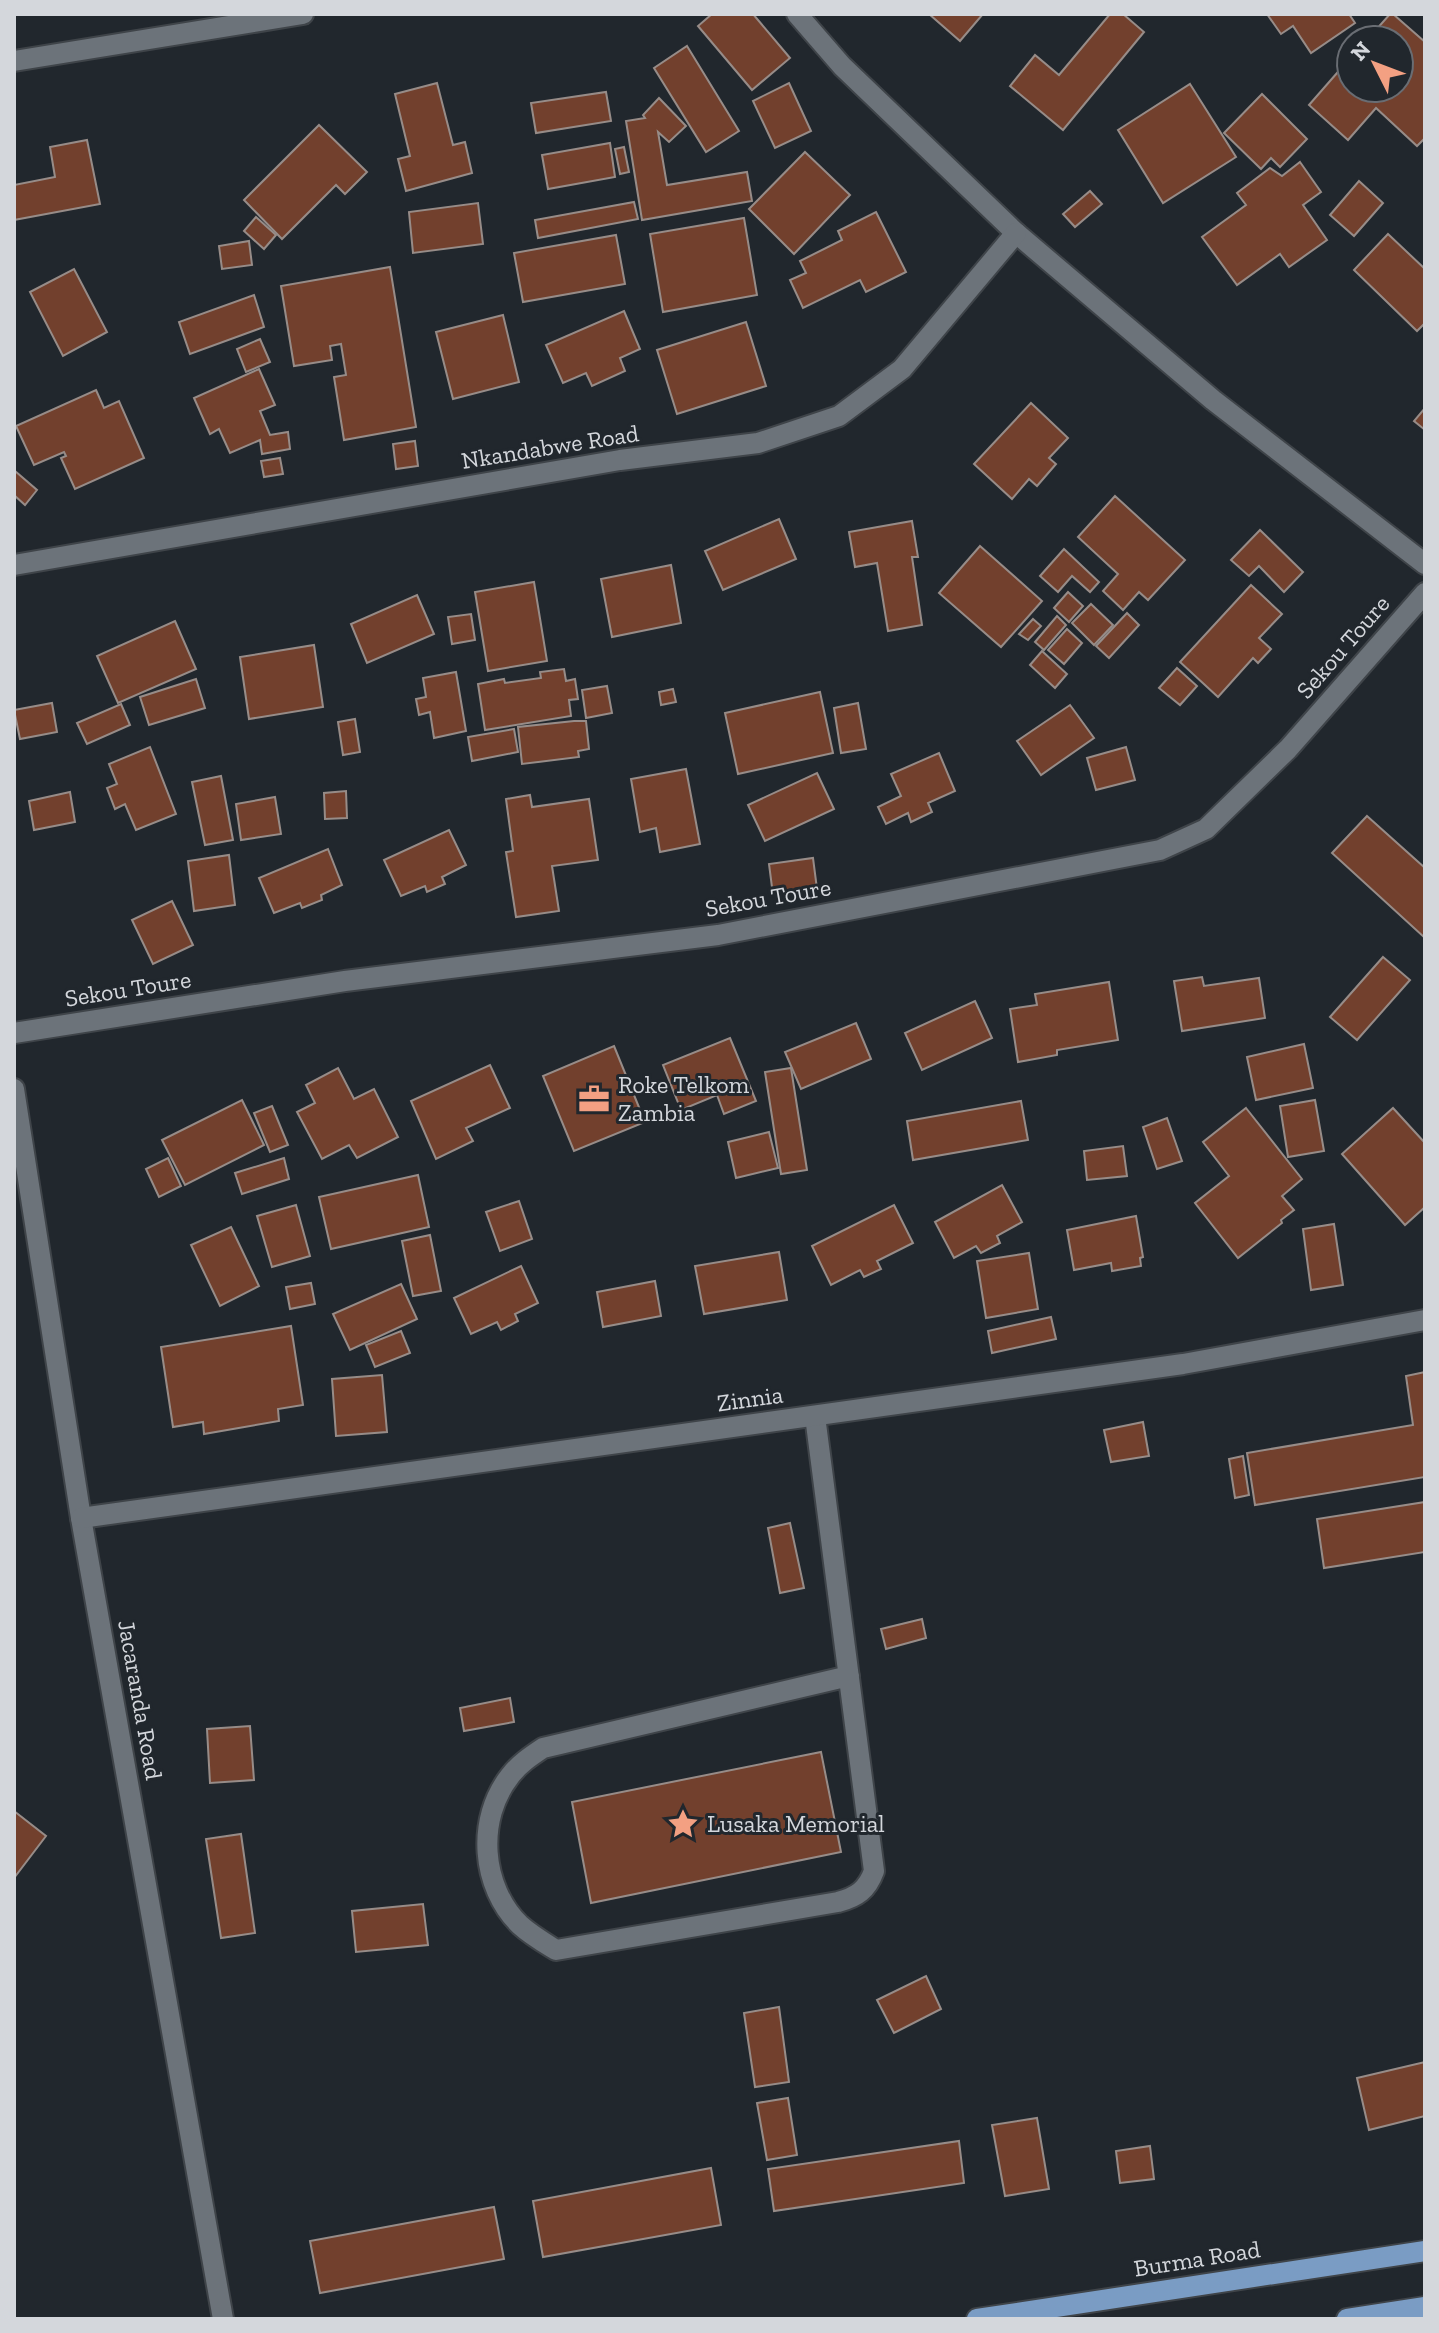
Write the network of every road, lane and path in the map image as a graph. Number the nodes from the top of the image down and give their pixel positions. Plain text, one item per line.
1 (303, 14) edge
2 (797, 14) edge
3 (14, 61) edge
4 (1016, 233) junction
5 (1425, 564) edge
6 (14, 565) edge
7 (1425, 593) edge
8 (14, 1033) edge
9 (14, 1089) edge
10 (1425, 1320) edge
11 (815, 1416) junction
12 (81, 1518) junction
13 (849, 1676) junction
14 (1425, 2251) edge
15 (1425, 2307) edge
16 (223, 2319) edge
17 (977, 2319) edge
18 (1347, 2319) edge

1 - 3 street
2 - 4 street
4 - 5 street
4 - 6 street, Nkandabwe Road
7 - 8 street, Sekou Toure
9 - 12 street, Jacaranda Road
10 - 11 street, Zinnia
11 - 12 street, Zinnia
11 - 13 street
12 - 16 street, Jacaranda Road
13 - 13 street
14 - 17 main road, Burma Road
15 - 18 main road

